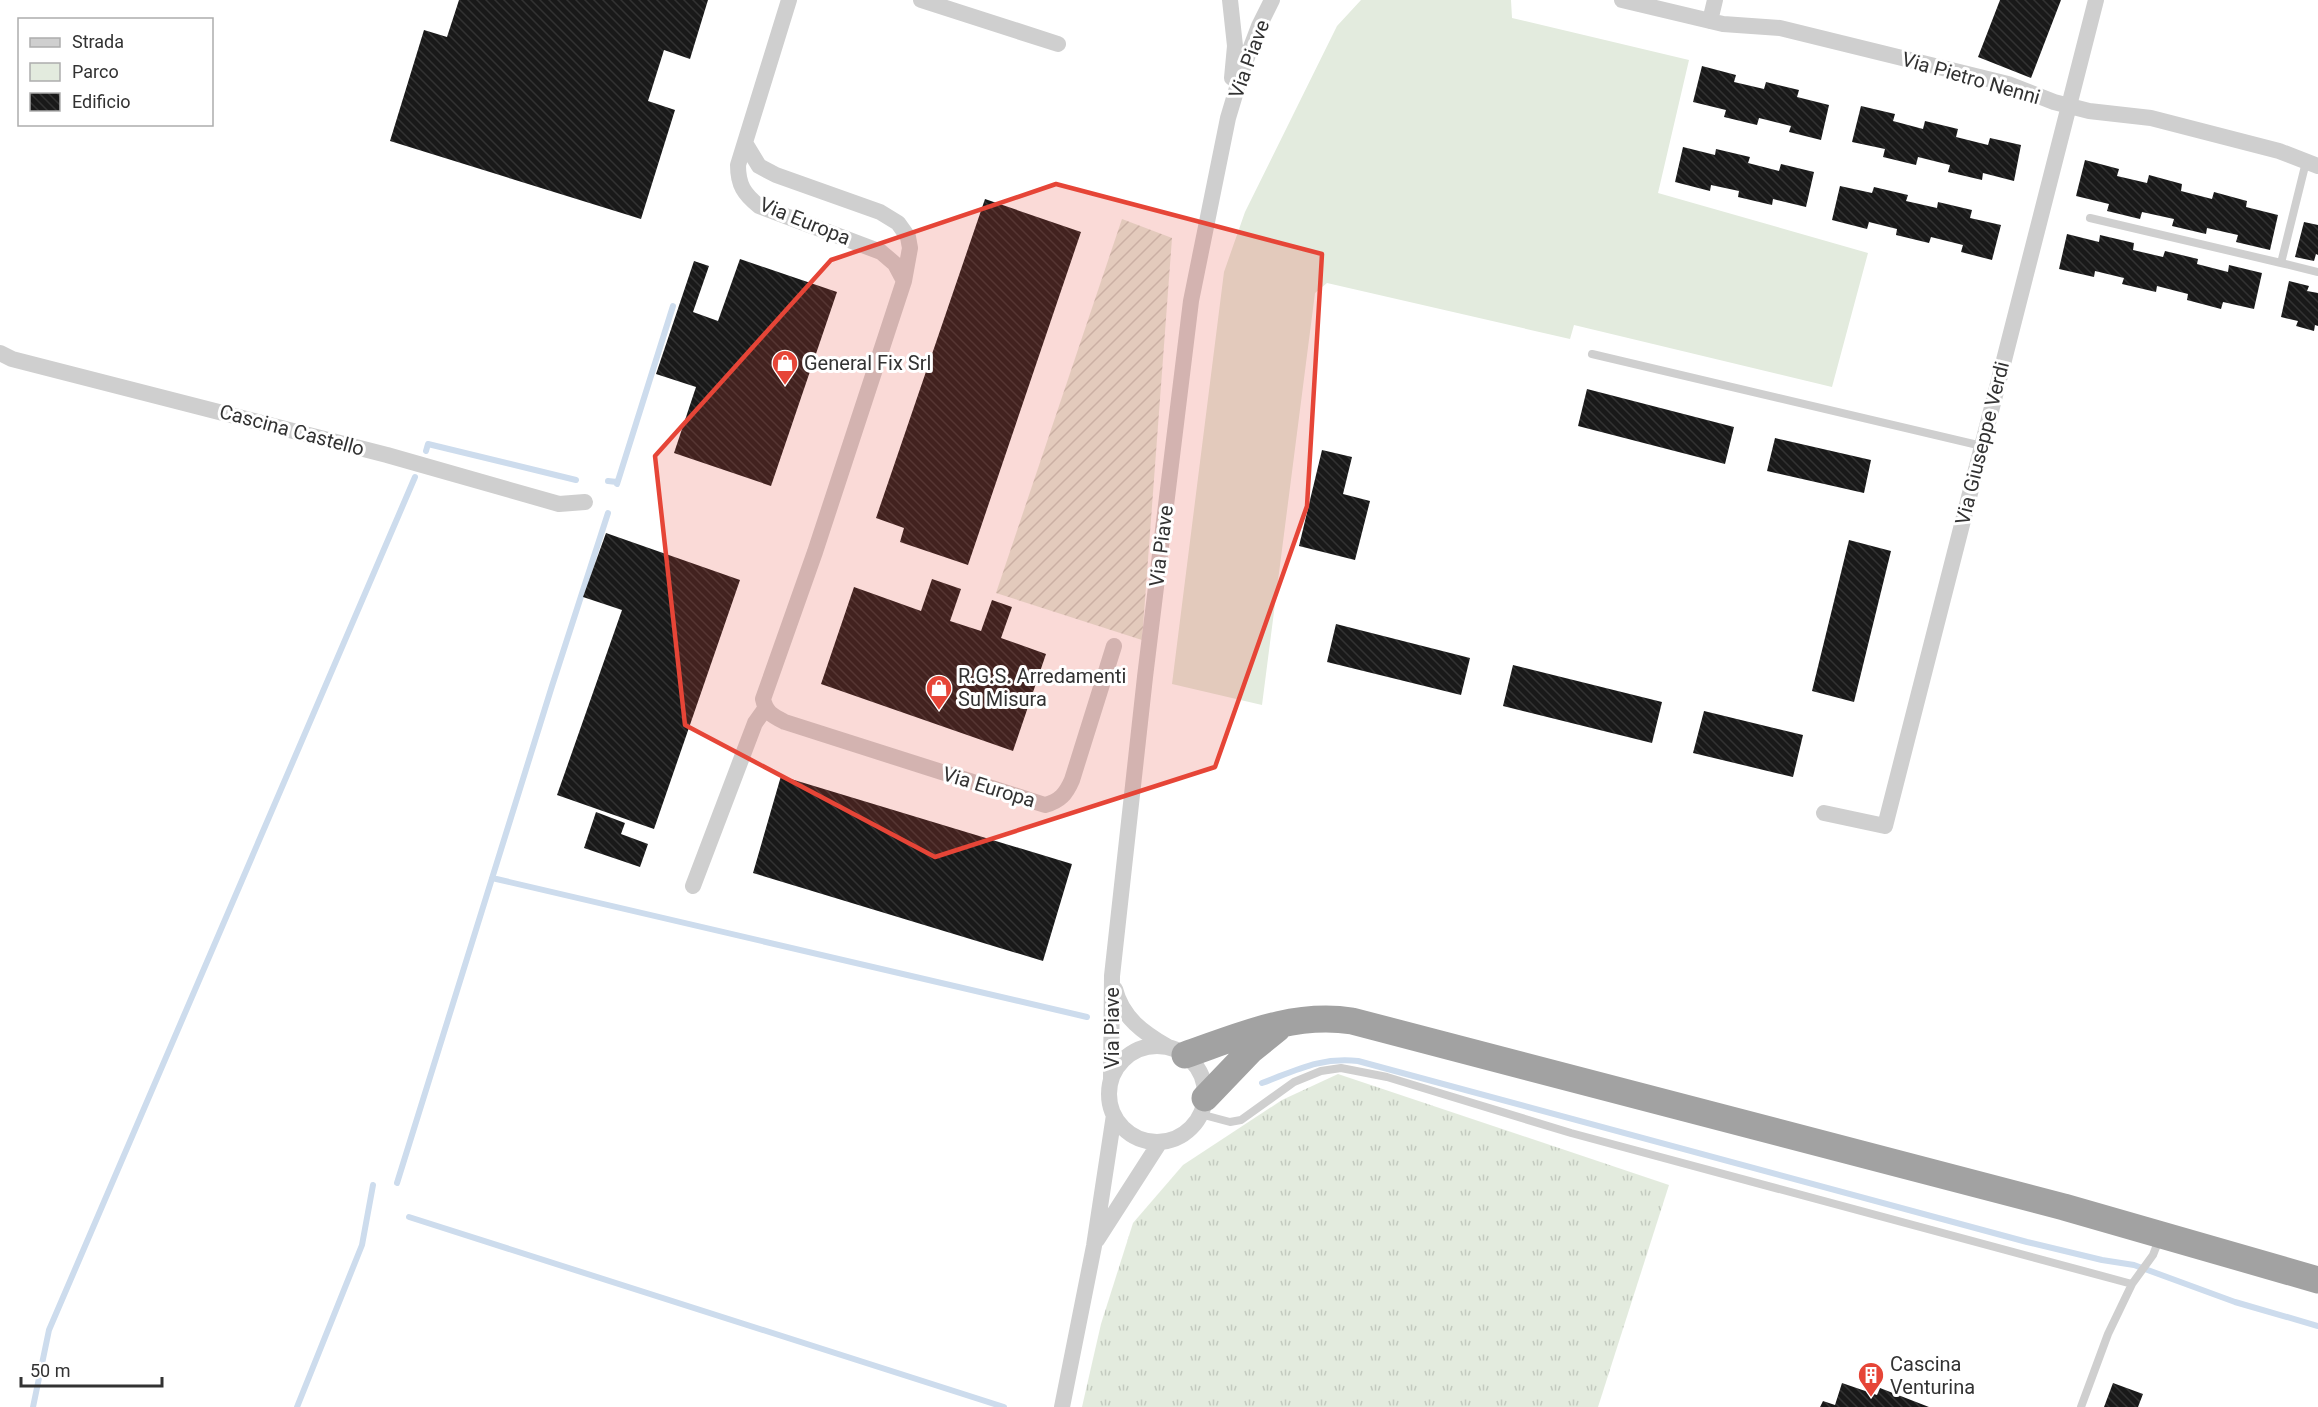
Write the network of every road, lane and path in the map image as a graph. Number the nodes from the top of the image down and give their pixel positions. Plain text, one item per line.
1 (789, 0) edge
2 (921, 0) edge
3 (1230, 0) edge
4 (1272, 0) edge
5 (1622, 0) edge
6 (1715, 0) edge
7 (2096, 0) edge
8 (1710, 21) junction
9 (1058, 44) dead end
10 (2068, 106) junction
11 (1228, 118) junction
12 (745, 143) junction
13 (2312, 164) edge
14 (2090, 218) dead end
15 (2281, 263) junction
16 (2318, 272) edge
17 (904, 281) junction
18 (0, 353) edge
19 (1592, 354) dead end
20 (1982, 446) junction
21 (585, 502) dead end
22 (1114, 646) dead end
23 (765, 709) junction
24 (1824, 813) dead end
25 (693, 886) dead end
26 (1112, 976) junction
27 (1288, 1022) junction
28 (1178, 1052) junction
29 (1111, 1080) junction
30 (1203, 1106) junction
31 (1114, 1115) junction
32 (1160, 1142) junction
33 (2157, 1244) junction
34 (1094, 1246) junction
35 (2318, 1280) edge
36 (2132, 1284) junction
37 (1062, 1407) edge
38 (2080, 1407) edge

1 - 12 street, Via Europa
2 - 9 street
3 - 11 street, Via Piave
4 - 11 street, Via Piave
5 - 8 street, Via Pietro Nenni
6 - 8 street
7 - 10 street, Via Giuseppe Verdi
8 - 10 street, Via Pietro Nenni
10 - 13 street, Via Pietro Nenni
10 - 20 street, Via Giuseppe Verdi
11 - 26 street, Via Piave
12 - 17 street, Via Europa
12 - 17 street, Via Europa
13 - 15 lane
14 - 15 lane
15 - 16 lane
17 - 23 street, Via Europa
18 - 21 street, Cascina Castello
19 - 20 lane
20 - 24 street, Via Giuseppe Verdi
22 - 23 street, Via Europa
23 - 25 street, Via Europa
26 - 28 street, Via Piave
26 - 29 street, Via Piave
27 - 28 highway
27 - 30 highway
27 - 33 highway
28 - 29 street, Via Piave
28 - 30 street, Via Piave
29 - 31 street, Via Piave
30 - 32 street
30 - 36 lane
31 - 32 street
31 - 34 street, Via Piave
32 - 34 street
33 - 35 highway
33 - 36 lane
34 - 37 street, Via Piave
36 - 38 lane

